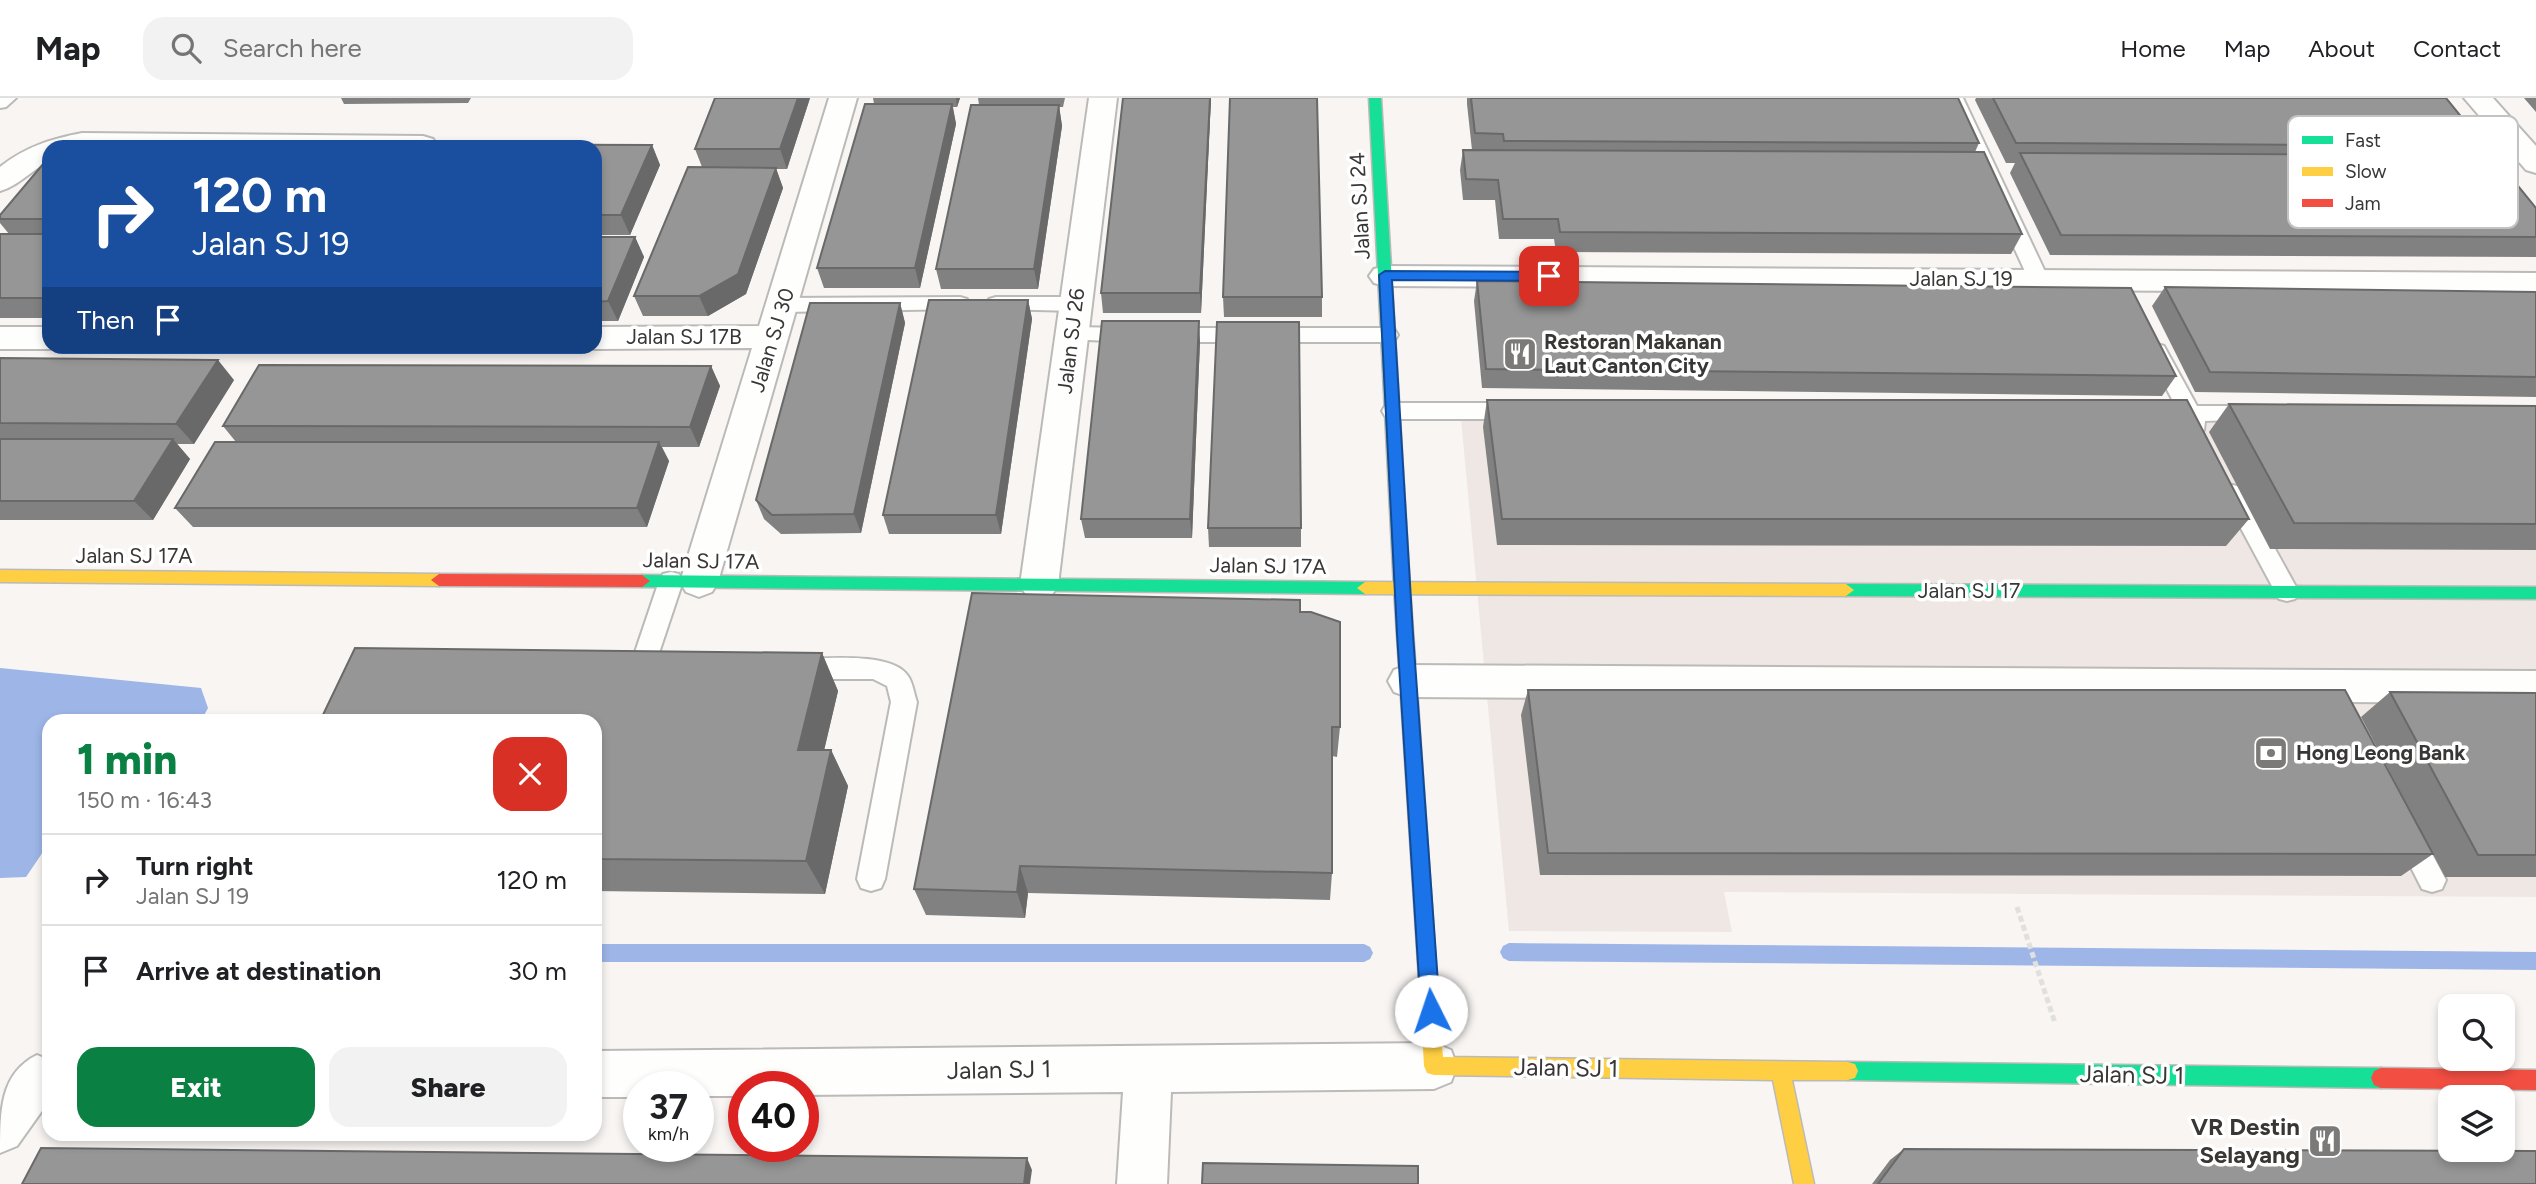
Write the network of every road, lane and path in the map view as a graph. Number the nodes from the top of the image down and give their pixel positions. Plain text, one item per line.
1 (7, 98) edge
2 (843, 98) edge
3 (1103, 98) edge
4 (1375, 98) edge
5 (1954, 98) edge
6 (2479, 98) edge
7 (0, 103) edge
8 (2495, 116) edge
9 (2518, 143) edge
10 (42, 154) edge
11 (2536, 164) edge
12 (0, 181) edge
13 (1385, 275) junction
14 (2039, 280) junction
15 (2536, 283) edge
16 (782, 305) junction
17 (1074, 319) junction
18 (2144, 328) edge
19 (1388, 335) junction
20 (773, 337) junction
21 (0, 338) edge
22 (42, 338) edge
23 (602, 338) edge
24 (1393, 411) junction
25 (1533, 411) edge
26 (2134, 413) edge
27 (2190, 414) junction
28 (2273, 414) edge
29 (2203, 437) edge
30 (2222, 473) edge
31 (0, 576) edge
32 (685, 582) junction
33 (1039, 584) junction
34 (1402, 588) junction
35 (2287, 592) junction
36 (2536, 593) edge
37 (615, 669) edge
38 (683, 669) edge
39 (766, 669) edge
40 (641, 670) junction
41 (1408, 681) junction
42 (2536, 687) edge
43 (2393, 807) edge
44 (871, 879) dead end
45 (2432, 880) edge
46 (2017, 908) dead end
47 (2045, 994) dead end
48 (1434, 1066) junction
49 (1148, 1069) junction
50 (1781, 1071) junction
51 (602, 1074) edge
52 (29, 1078) edge
53 (2536, 1080) edge
54 (0, 1129) edge
55 (1142, 1184) edge
56 (1804, 1184) edge

1 - 7 lane
2 - 16 street, Jalan SJ 30
3 - 17 street, Jalan SJ 26
4 - 13 street, Jalan SJ 24
5 - 14 lane
6 - 8 street
9 - 11 street
10 - 12 street
13 - 14 street, Jalan SJ 19
13 - 19 street, Jalan SJ 24
14 - 15 street, Jalan SJ 19
16 - 17 lane
16 - 20 street, Jalan SJ 30
17 - 19 lane
17 - 33 street, Jalan SJ 26
18 - 27 lane
19 - 24 street, Jalan SJ 24
20 - 23 street, Jalan SJ 17B
20 - 32 street, Jalan SJ 30
21 - 22 street
24 - 25 lane
24 - 34 street, Jalan SJ 24
26 - 27 lane
27 - 28 lane
27 - 29 lane
30 - 35 lane
31 - 32 street, Jalan SJ 17A
32 - 33 street, Jalan SJ 17A
32 - 40 lane
33 - 34 street, Jalan SJ 17A
34 - 35 street, Jalan SJ 17
34 - 41 street, Jalan SJ 24
35 - 36 street, Jalan SJ 17
37 - 40 lane
38 - 40 lane
39 - 44 lane
41 - 42 street
41 - 48 street, Jalan SJ 24
43 - 45 lane
46 - 47 path
48 - 49 street, Jalan SJ 1
48 - 50 street, Jalan SJ 1
49 - 51 street, Jalan SJ 1
49 - 55 street
50 - 53 street, Jalan SJ 1
50 - 56 street
52 - 54 street

